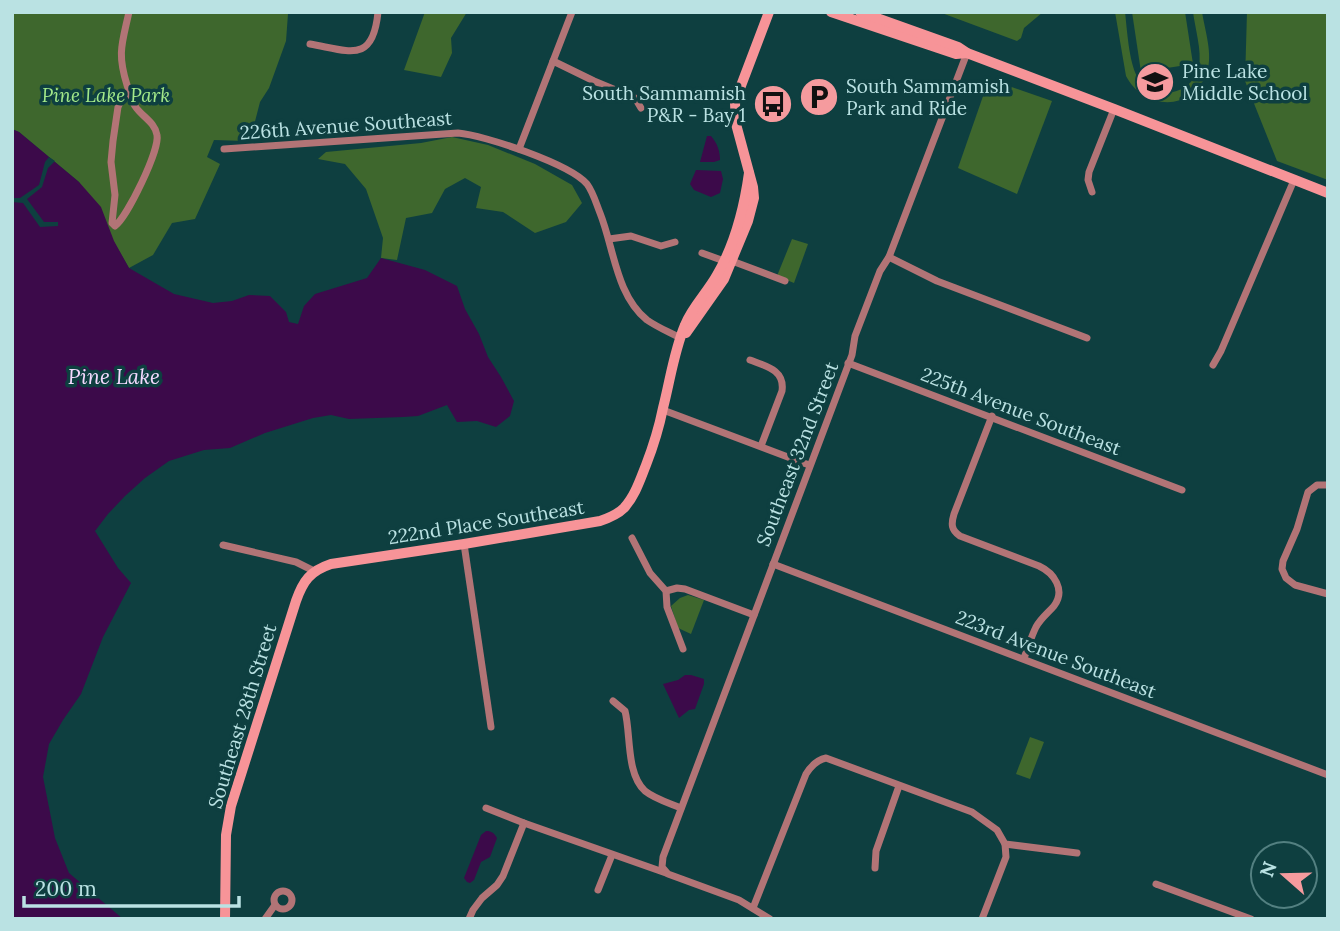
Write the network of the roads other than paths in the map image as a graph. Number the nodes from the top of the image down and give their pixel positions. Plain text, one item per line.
1 (129, 12) edge
2 (378, 12) edge
3 (571, 12) edge
4 (768, 12) edge
5 (831, 12) edge
6 (860, 12) edge
7 (310, 44) dead end
8 (967, 54) junction
9 (553, 61) junction
10 (130, 93) junction
11 (641, 108) dead end
12 (1114, 109) junction
13 (224, 149) dead end
14 (519, 149) junction
15 (1294, 180) junction
16 (1092, 192) dead end
17 (1328, 193) edge
18 (609, 239) junction
19 (675, 242) dead end
20 (702, 253) dead end
21 (889, 257) junction
22 (728, 261) junction
23 (785, 281) dead end
24 (680, 338) junction
25 (1087, 338) dead end
26 (750, 360) dead end
27 (848, 363) junction
28 (1213, 365) dead end
29 (663, 410) junction
30 (992, 416) junction
31 (761, 446) junction
32 (809, 465) junction
33 (1328, 485) edge
34 (1182, 490) dead end
35 (632, 538) dead end
36 (223, 544) dead end
37 (464, 544) junction
38 (773, 564) junction
39 (314, 571) junction
40 (666, 591) junction
41 (1328, 594) edge
42 (754, 615) junction
43 (683, 649) dead end
44 (1024, 658) junction
45 (613, 701) dead end
46 (491, 727) dead end
47 (1328, 775) edge
48 (900, 786) junction
49 (486, 808) dead end
50 (681, 808) junction
51 (524, 823) junction
52 (1005, 844) junction
53 (1077, 853) dead end
54 (612, 855) junction
55 (875, 868) dead end
56 (665, 871) junction
57 (1156, 884) dead end
58 (598, 890) dead end
59 (275, 905) dead end
60 (753, 908) junction
61 (225, 919) edge
62 (265, 919) edge
63 (469, 919) edge
64 (770, 919) edge
65 (982, 919) edge
66 (1251, 919) edge

1 - 10 street
2 - 7 street
3 - 9 street
4 - 22 street
5 - 8 street
6 - 8 street
8 - 12 street
8 - 21 street, Southeast 32nd Street
9 - 11 street
9 - 14 street
10 - 10 street
12 - 15 street
12 - 16 street
13 - 14 street, 226th Avenue Southeast
14 - 18 street, 226th Avenue Southeast
15 - 17 street
15 - 28 street
18 - 19 street
18 - 24 street
20 - 22 street
21 - 25 street
21 - 27 street, Southeast 32nd Street
22 - 23 street
22 - 24 street
24 - 29 street, 222nd Place Southeast
26 - 31 street
27 - 30 street, 225th Avenue Southeast
27 - 32 street, Southeast 32nd Street
29 - 31 street
29 - 37 street, 222nd Place Southeast
30 - 34 street, 225th Avenue Southeast
30 - 44 street
31 - 32 street
32 - 38 street, Southeast 32nd Street
33 - 41 street
35 - 40 street
36 - 39 street
37 - 39 street, 222nd Place Southeast
37 - 46 street
38 - 42 street, Southeast 32nd Street
38 - 44 street, 223rd Avenue Southeast
39 - 61 street, Southeast 28th Street
40 - 42 street
40 - 43 street
42 - 50 street, Southeast 32nd Street
44 - 47 street, 223rd Avenue Southeast
45 - 50 street
48 - 52 street
48 - 55 street
48 - 60 street
49 - 51 street
50 - 56 street, Southeast 32nd Street
51 - 54 street
51 - 63 street
52 - 53 street
52 - 65 street
54 - 56 street
54 - 58 street
56 - 60 street
57 - 66 street
59 - 62 street
60 - 64 street

